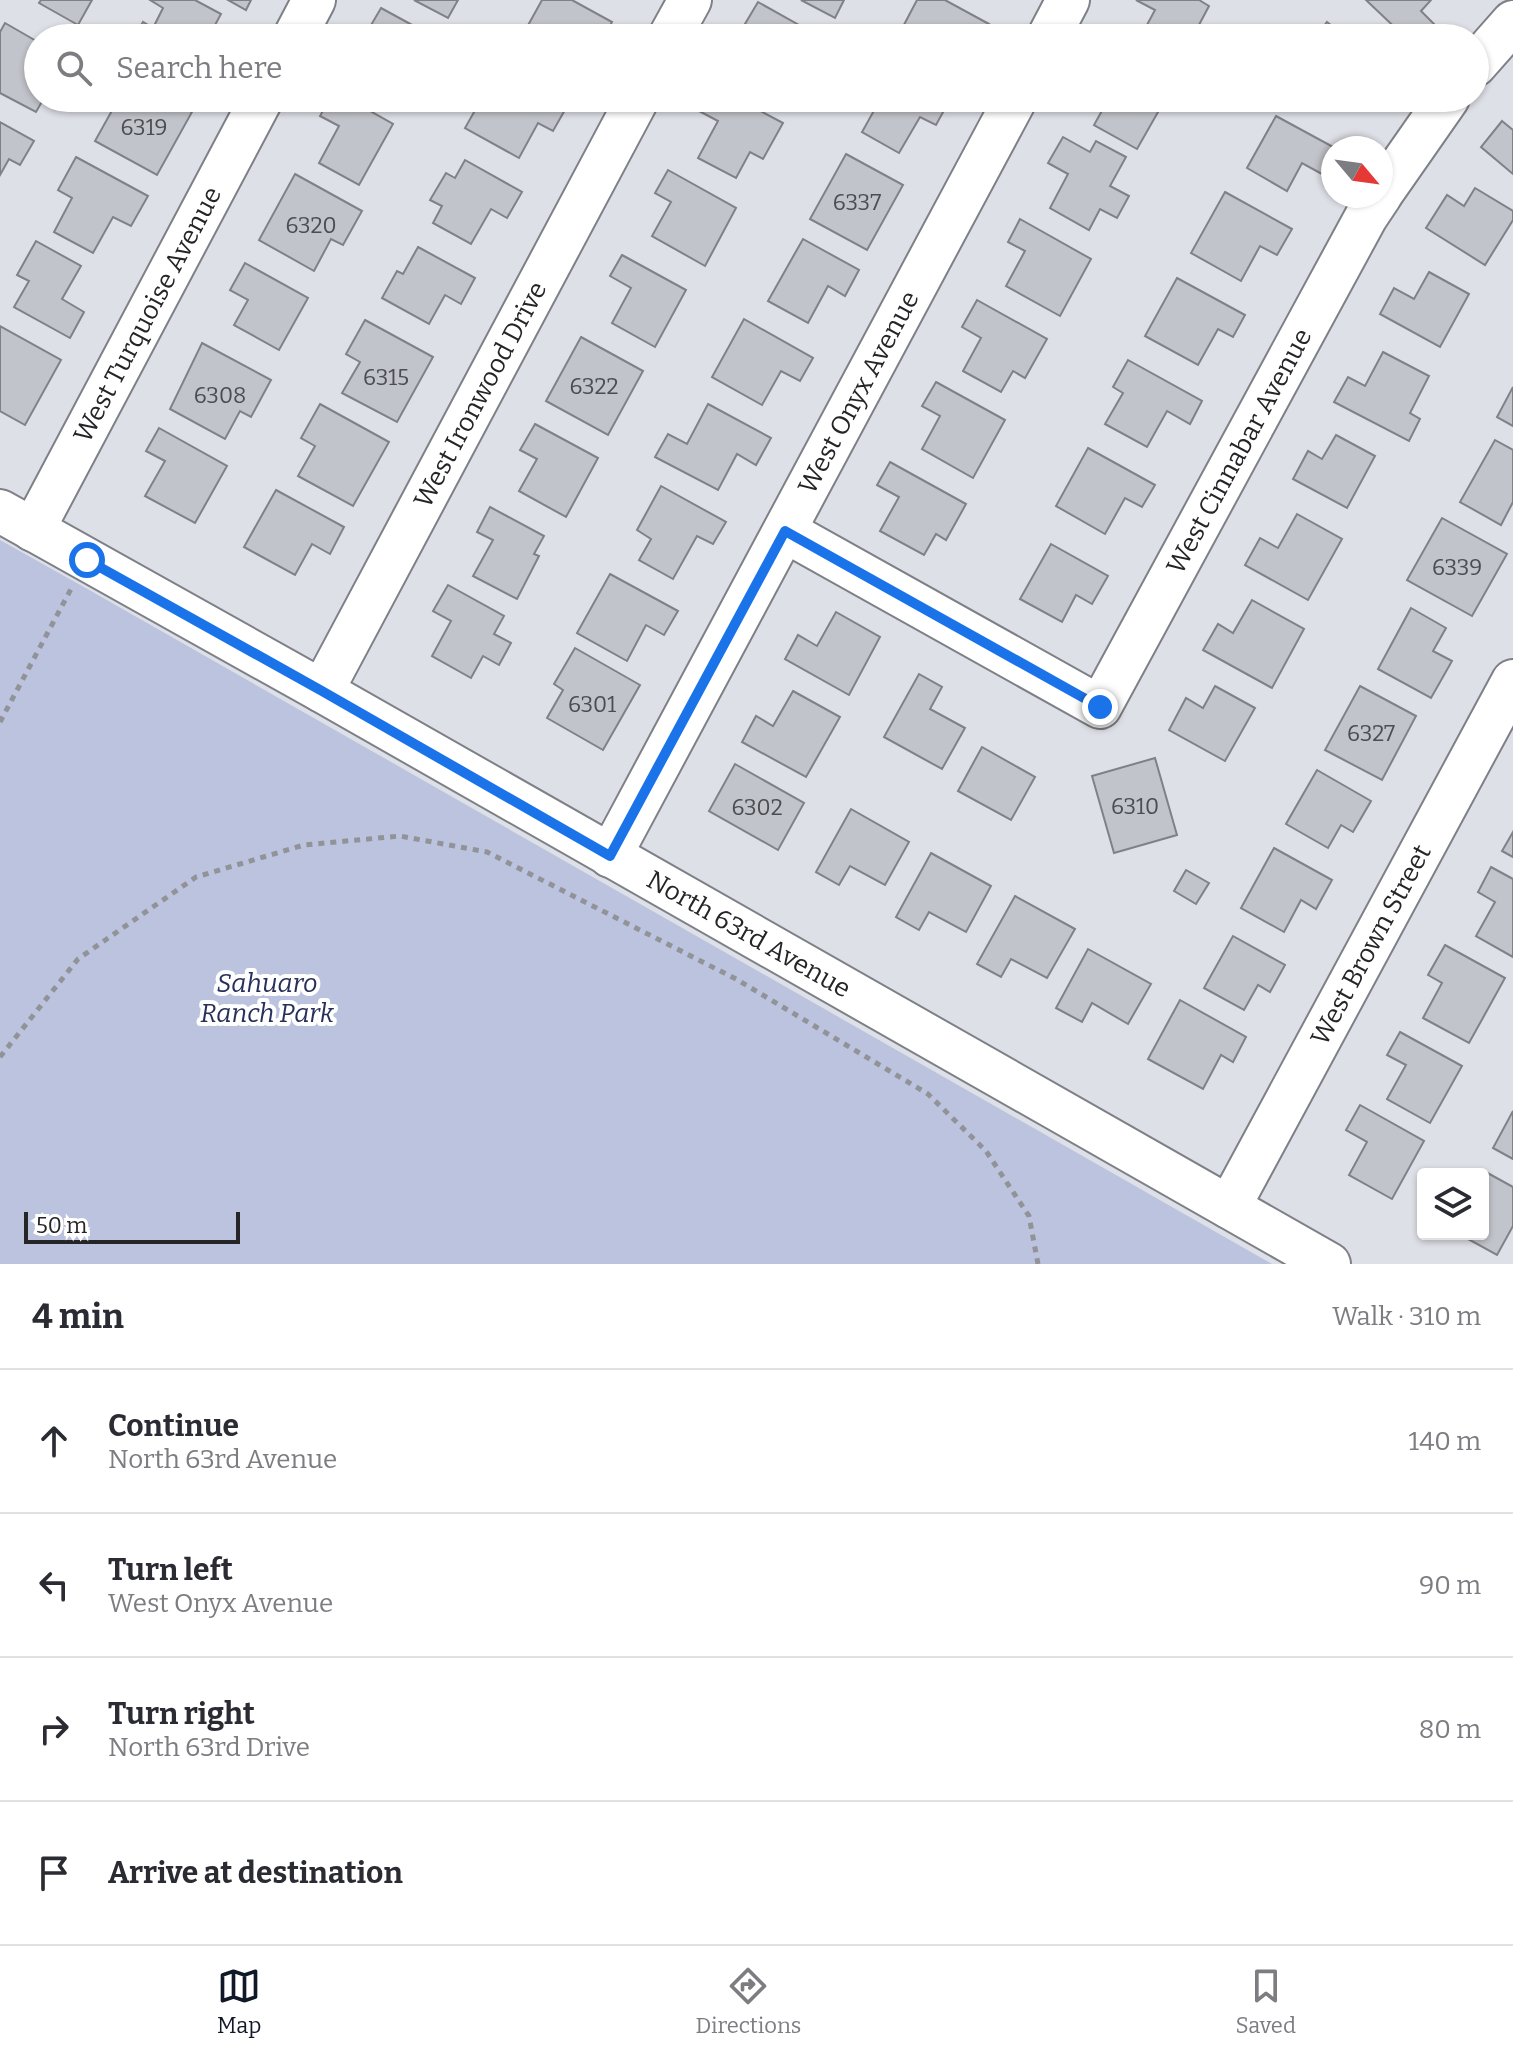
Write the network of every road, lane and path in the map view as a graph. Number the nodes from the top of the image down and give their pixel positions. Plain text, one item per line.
1 (314, 0) edge
2 (690, 0) edge
3 (1068, 0) edge
4 (1513, 22) edge
5 (301, 24) edge
6 (677, 24) edge
7 (1055, 24) edge
8 (1489, 49) edge
9 (254, 112) edge
10 (631, 112) edge
11 (1009, 112) edge
12 (1438, 112) edge
13 (1393, 176) edge
14 (1372, 208) edge
15 (16, 520) edge
16 (785, 531) junction
17 (87, 560) junction
18 (1513, 681) edge
19 (322, 691) junction
20 (0, 722) edge
21 (610, 856) junction
22 (0, 1057) edge
23 (1229, 1207) junction
24 (1038, 1264) edge
25 (1329, 1264) edge

1 - 5 street
2 - 6 street
3 - 7 street
4 - 8 street
9 - 15 street, West Turquoise Avenue
10 - 19 street, West Ironwood Drive
11 - 16 street, West Onyx Avenue
12 - 13 street, West Cinnabar Avenue
14 - 16 street, West Cinnabar Avenue
15 - 17 street, North 63rd Avenue
16 - 21 street, West Onyx Avenue
17 - 19 street, North 63rd Avenue
17 - 20 path
18 - 23 street, West Brown Street
19 - 21 street, North 63rd Avenue
21 - 23 street, North 63rd Avenue
22 - 24 path
23 - 25 street, North 63rd Avenue

